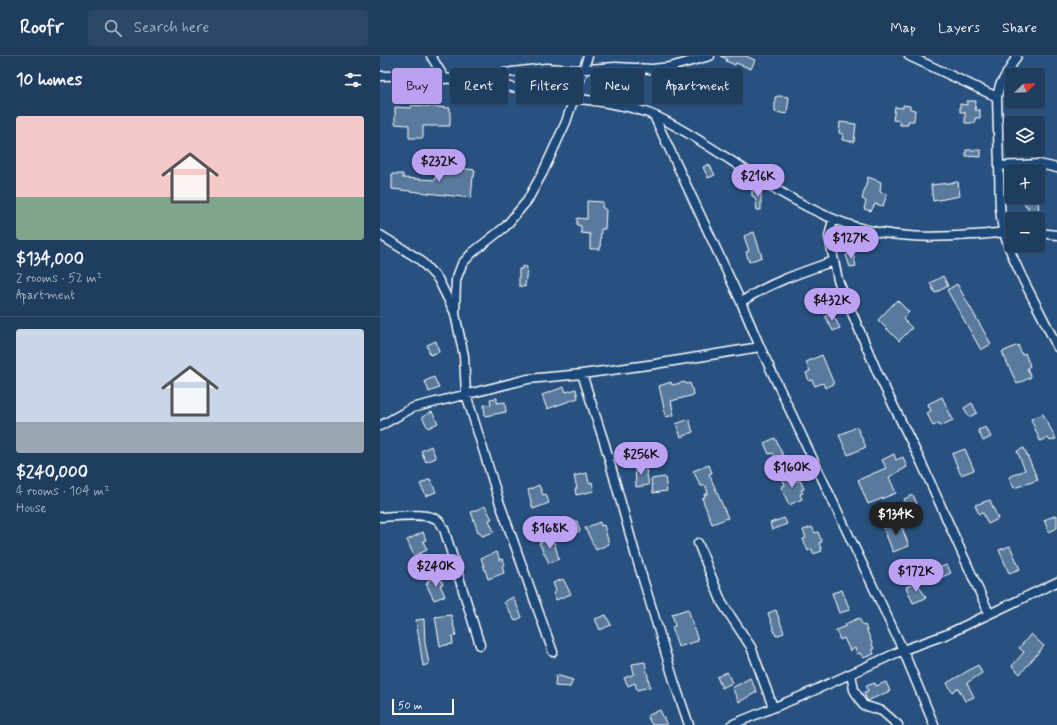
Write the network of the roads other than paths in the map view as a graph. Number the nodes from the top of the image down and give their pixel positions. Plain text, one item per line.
1 (431, 56) edge
2 (588, 56) edge
3 (710, 56) edge
4 (909, 56) edge
5 (1017, 56) edge
6 (583, 69) joint
7 (516, 72) edge
8 (380, 76) edge
9 (449, 79) junction
10 (516, 89) edge
11 (997, 97) junction
12 (583, 99) edge
13 (571, 104) edge
14 (654, 116) junction
15 (999, 166) junction
16 (1057, 168) edge
17 (833, 219) junction
18 (1005, 222) edge
19 (1005, 232) edge
20 (1045, 234) edge
21 (380, 235) edge
22 (1057, 235) edge
23 (1015, 252) edge
24 (834, 261) junction
25 (741, 302) junction
26 (455, 314) junction
27 (760, 347) junction
28 (1057, 347) edge
29 (582, 374) junction
30 (466, 394) junction
31 (380, 426) edge
32 (380, 517) edge
33 (698, 543) dead end
34 (1057, 582) edge
35 (989, 613) junction
36 (480, 645) dead end
37 (903, 650) junction
38 (553, 652) dead end
39 (851, 674) junction
40 (773, 707) junction
41 (689, 725) edge
42 (731, 725) edge
43 (898, 725) edge
44 (934, 725) edge

1 - 9 street
2 - 6 street
3 - 6 street
4 - 11 street
5 - 11 street
7 - 9 street
8 - 9 street
9 - 10 street
11 - 15 street
12 - 14 street
13 - 26 street
14 - 17 street
14 - 25 street
15 - 16 street
15 - 18 street
17 - 19 street
17 - 24 street
20 - 22 street
21 - 26 street
23 - 28 street
24 - 25 street
24 - 35 street
25 - 27 street
26 - 30 street
27 - 29 street
27 - 37 street
29 - 30 street
29 - 41 street
30 - 31 street
30 - 38 street
32 - 36 street
33 - 40 street
34 - 35 street
35 - 37 street
37 - 39 street
37 - 44 street
39 - 40 street
39 - 43 street
40 - 42 street

